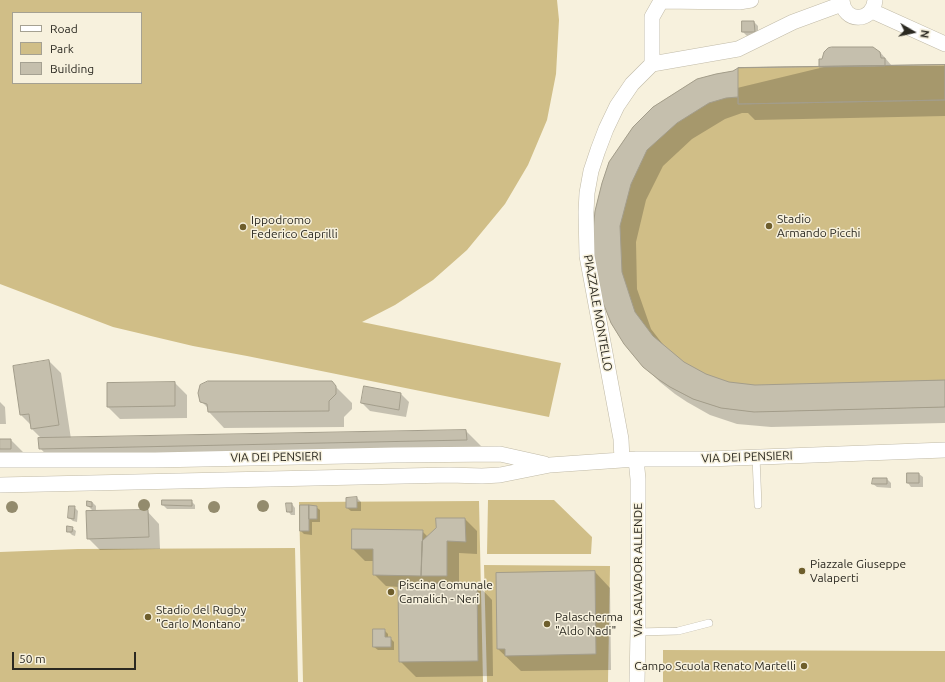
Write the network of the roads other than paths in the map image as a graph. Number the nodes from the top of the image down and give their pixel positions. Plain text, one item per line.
1 (751, 0) edge
2 (661, 1) edge
3 (842, 2) edge
4 (873, 5) edge
5 (945, 44) edge
6 (652, 64) junction
7 (945, 450) edge
8 (756, 457) junction
9 (0, 460) edge
10 (629, 460) junction
11 (550, 465) junction
12 (0, 485) edge
13 (758, 505) dead end
14 (709, 623) dead end
15 (638, 632) junction
16 (637, 682) edge

1 - 2 street
2 - 6 street
3 - 4 street
3 - 6 street
4 - 5 street
6 - 10 street, PIAZZALE MONTELLO
7 - 8 street, VIA DEI PENSIERI
8 - 10 street, VIA DEI PENSIERI
8 - 13 lane
9 - 11 street, VIA DEI PENSIERI
10 - 11 street, VIA DEI PENSIERI
10 - 15 street, VIA SALVADOR ALLENDE
11 - 12 street, VIA DEI PENSIERI
14 - 15 lane
15 - 16 street, VIA SALVADOR ALLENDE

